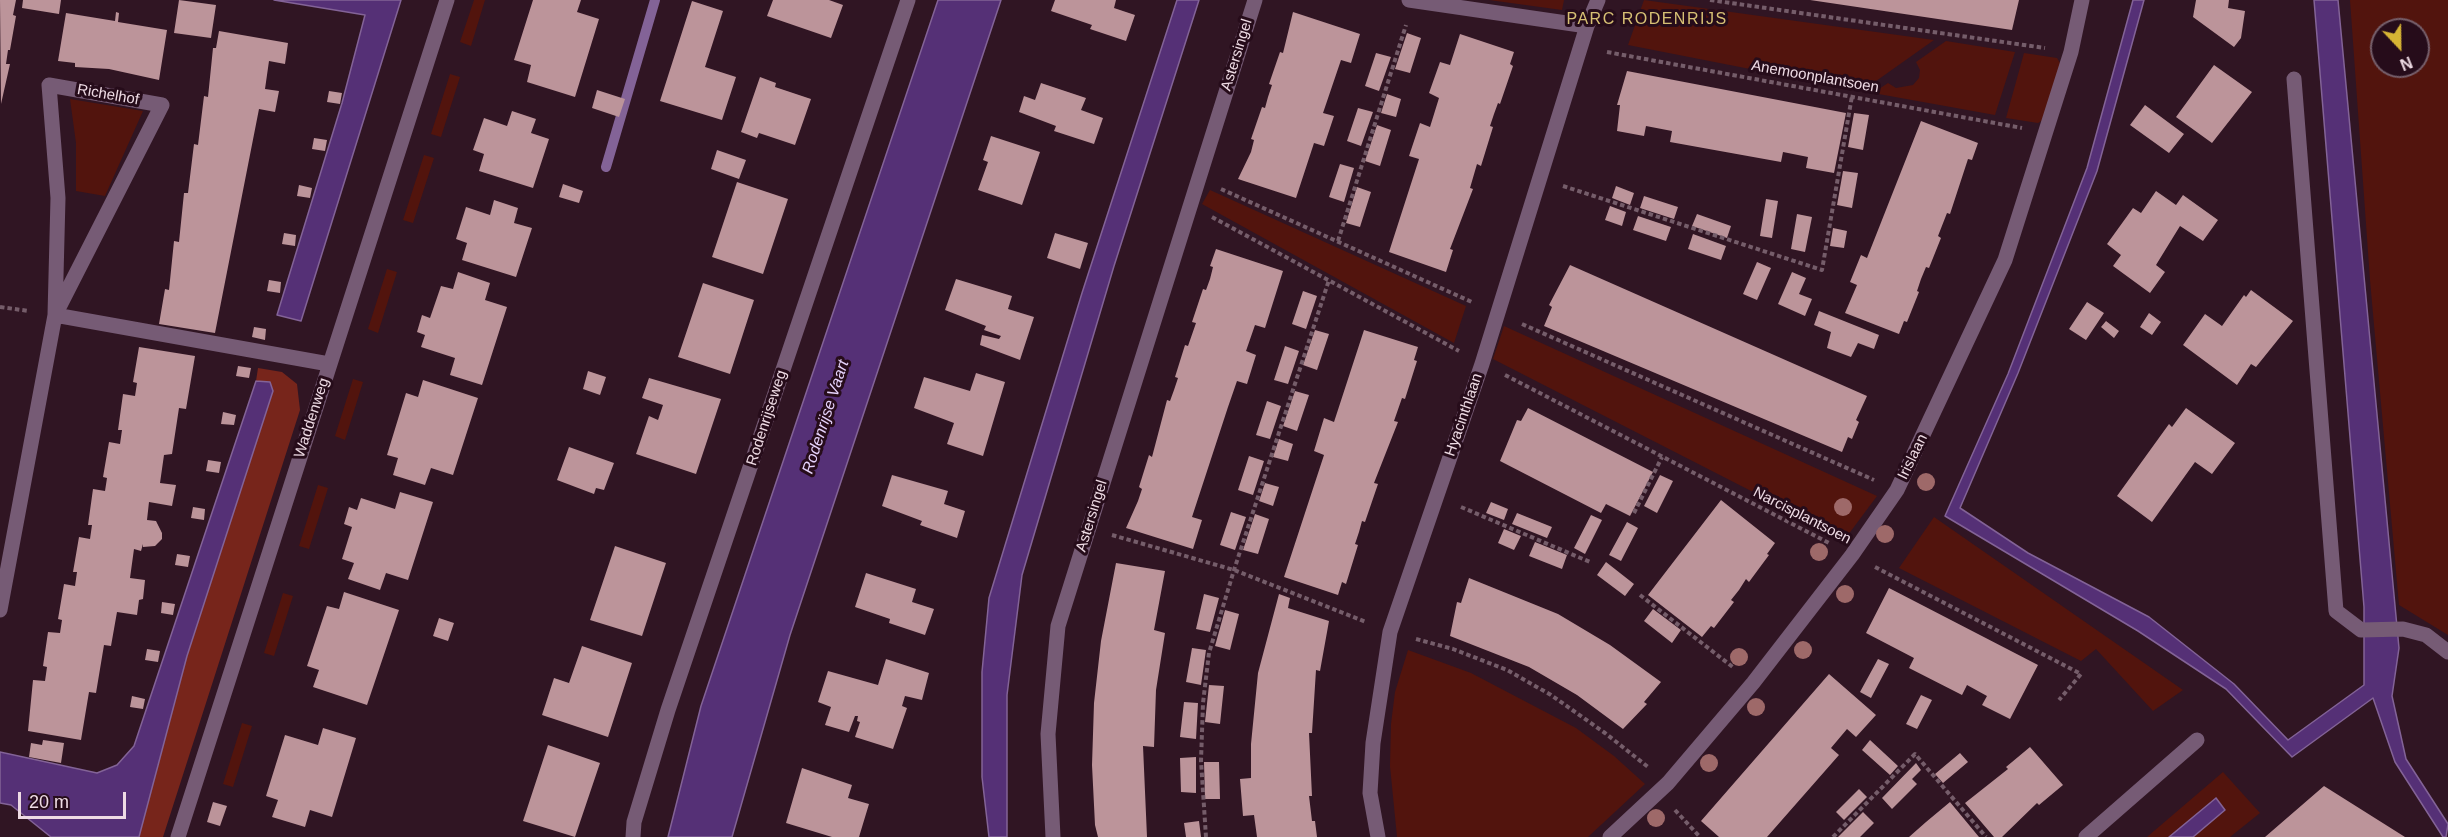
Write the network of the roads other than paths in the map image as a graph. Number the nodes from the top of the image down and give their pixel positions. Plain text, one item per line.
1 (447, 0) edge
2 (908, 0) edge
3 (1255, 0) edge
4 (1412, 0) edge
5 (1598, 0) edge
6 (2082, 0) edge
7 (1587, 26) junction
8 (2294, 79) dead end
9 (56, 315) junction
10 (329, 364) junction
11 (0, 610) edge
12 (2448, 651) edge
13 (2197, 740) dead end
14 (178, 837) edge
15 (633, 837) edge
16 (1053, 837) edge
17 (1378, 837) edge
18 (1610, 837) edge
19 (2086, 837) edge

1 - 10 street, Waddenweg
2 - 15 street, Rodenrijseweg
3 - 16 street, Astersingel
4 - 7 street
5 - 7 street, Hyacinthlaan
6 - 18 street, Irislaan
7 - 17 street, Hyacinthlaan
8 - 12 street
9 - 9 street, Richelhof
9 - 10 street
9 - 11 street, Richelhof
10 - 14 street, Waddenweg
13 - 19 street

